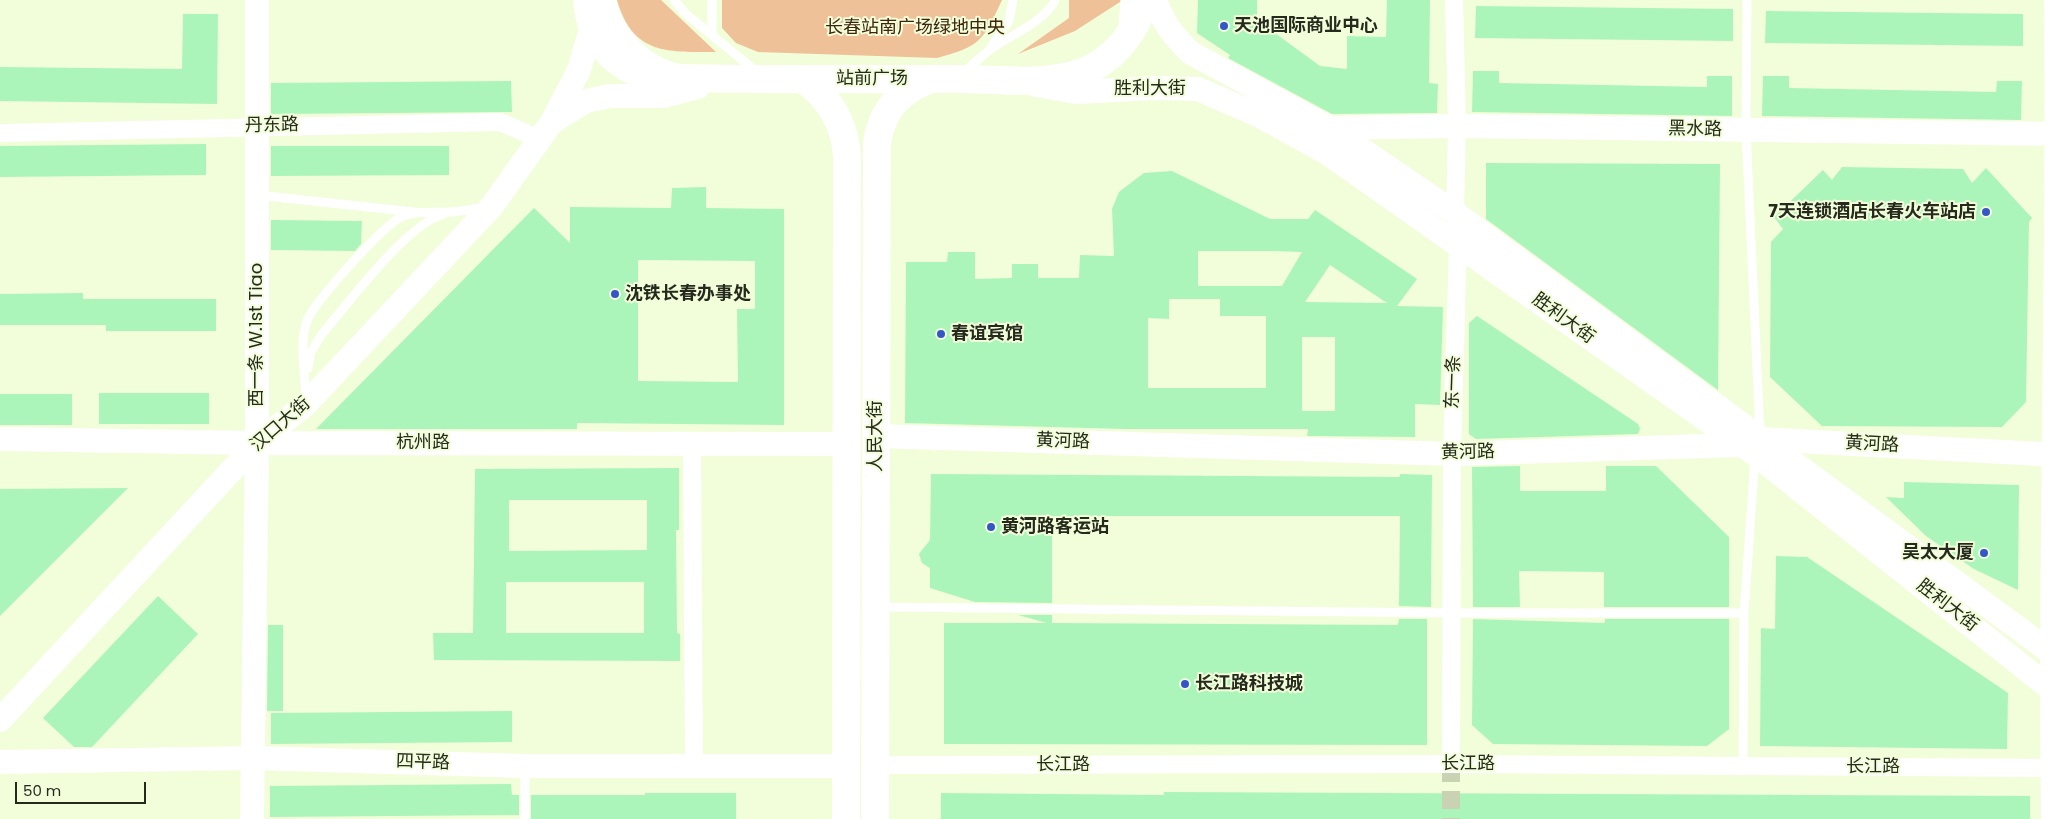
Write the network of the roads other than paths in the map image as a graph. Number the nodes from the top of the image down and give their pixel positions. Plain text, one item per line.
1 (257, 0) edge
2 (585, 0) edge
3 (602, 0) edge
4 (674, 0) edge
5 (712, 0) edge
6 (1013, 0) edge
7 (1054, 0) edge
8 (1125, 0) edge
9 (1145, 0) edge
10 (1155, 0) edge
11 (1454, 0) edge
12 (1747, 0) edge
13 (2056, 0) edge
14 (591, 29) junction
15 (712, 35) junction
16 (990, 50) junction
17 (1117, 50) junction
18 (766, 79) junction
19 (803, 79) junction
20 (944, 79) junction
21 (1008, 79) junction
22 (698, 87) junction
23 (258, 126) junction
24 (1456, 126) junction
25 (1330, 128) junction
26 (546, 130) junction
27 (1746, 130) junction
28 (0, 133) edge
29 (2059, 134) edge
30 (257, 195) junction
31 (492, 206) junction
32 (419, 212) junction
33 (452, 212) junction
34 (1455, 213) junction
35 (1458, 244) junction
36 (305, 380) junction
37 (306, 404) junction
38 (876, 436) junction
39 (0, 439) edge
40 (257, 443) junction
41 (692, 444) junction
42 (846, 444) junction
43 (1751, 446) junction
44 (1452, 454) junction
45 (2057, 455) edge
46 (875, 607) junction
47 (1452, 613) junction
48 (1744, 613) junction
49 (2055, 656) edge
50 (2056, 692) edge
51 (0, 720) edge
52 (252, 758) junction
53 (0, 762) edge
54 (1451, 764) junction
55 (875, 765) junction
56 (525, 766) junction
57 (694, 766) junction
58 (846, 766) junction
59 (1743, 767) junction
60 (2056, 768) edge
61 (252, 819) edge
62 (525, 819) edge
63 (846, 819) edge
64 (875, 819) edge
65 (2053, 819) edge

1 - 23 street, 西一条 W.1st Tiao
2 - 14 street
3 - 18 main road, 站前广场
4 - 15 lane
5 - 15 lane
6 - 16 lane
7 - 16 lane
8 - 17 lane
9 - 17 main road, 站前广场
10 - 25 street, 胜利大街
11 - 24 street, 东一条
12 - 27 lane
13 - 29 street
14 - 22 street
14 - 26 street
15 - 18 lane
16 - 20 lane
17 - 21 main road, 站前广场
18 - 19 main road, 站前广场
18 - 22 street
19 - 20 main road, 站前广场
19 - 42 main road, 人民大街
20 - 21 main road, 站前广场
20 - 38 main road, 人民大街
21 - 35 street, 胜利大街
22 - 26 street
23 - 26 street, 丹东路
23 - 28 street, 丹东路
23 - 30 street, 西一条 W.1st Tiao
24 - 25 street, 黑水路
24 - 27 street, 黑水路
24 - 34 street, 东一条
25 - 34 street, 胜利大街
26 - 31 street, 汉口大街
27 - 29 street, 黑水路
27 - 43 lane
29 - 45 street
30 - 32 lane
30 - 40 street, 西一条 W.1st Tiao
31 - 33 lane
31 - 37 street, 汉口大街
32 - 33 lane
32 - 36 lane
33 - 36 lane
34 - 35 street, 东一条
34 - 43 street, 胜利大街
35 - 43 street, 胜利大街
35 - 44 street, 东一条
36 - 37 lane
37 - 40 street, 汉口大街
38 - 44 street, 黄河路
38 - 46 main road, 人民大街
39 - 40 street, 杭州路
40 - 41 street, 杭州路
40 - 51 street, 汉口大街
40 - 52 street, 西一条 W.1st Tiao
41 - 42 street, 杭州路
41 - 57 street
42 - 58 main road, 人民大街
43 - 44 street, 黄河路
43 - 45 street, 黄河路
43 - 48 lane
43 - 49 street, 胜利大街
43 - 50 street, 胜利大街
44 - 47 street, 东一条
45 - 49 street
46 - 47 lane
46 - 55 main road, 人民大街
47 - 48 lane
47 - 54 street, 东一条
48 - 59 lane
49 - 50 street
50 - 60 street
52 - 53 street, 四平路
52 - 56 street, 四平路
52 - 61 street, 西一条 W.1st Tiao
54 - 55 street, 长江路
54 - 59 street, 长江路
55 - 64 main road, 人民大街
56 - 57 street, 四平路
56 - 62 lane
57 - 58 street, 四平路
58 - 63 main road, 人民大街
59 - 60 street, 长江路
60 - 65 street

